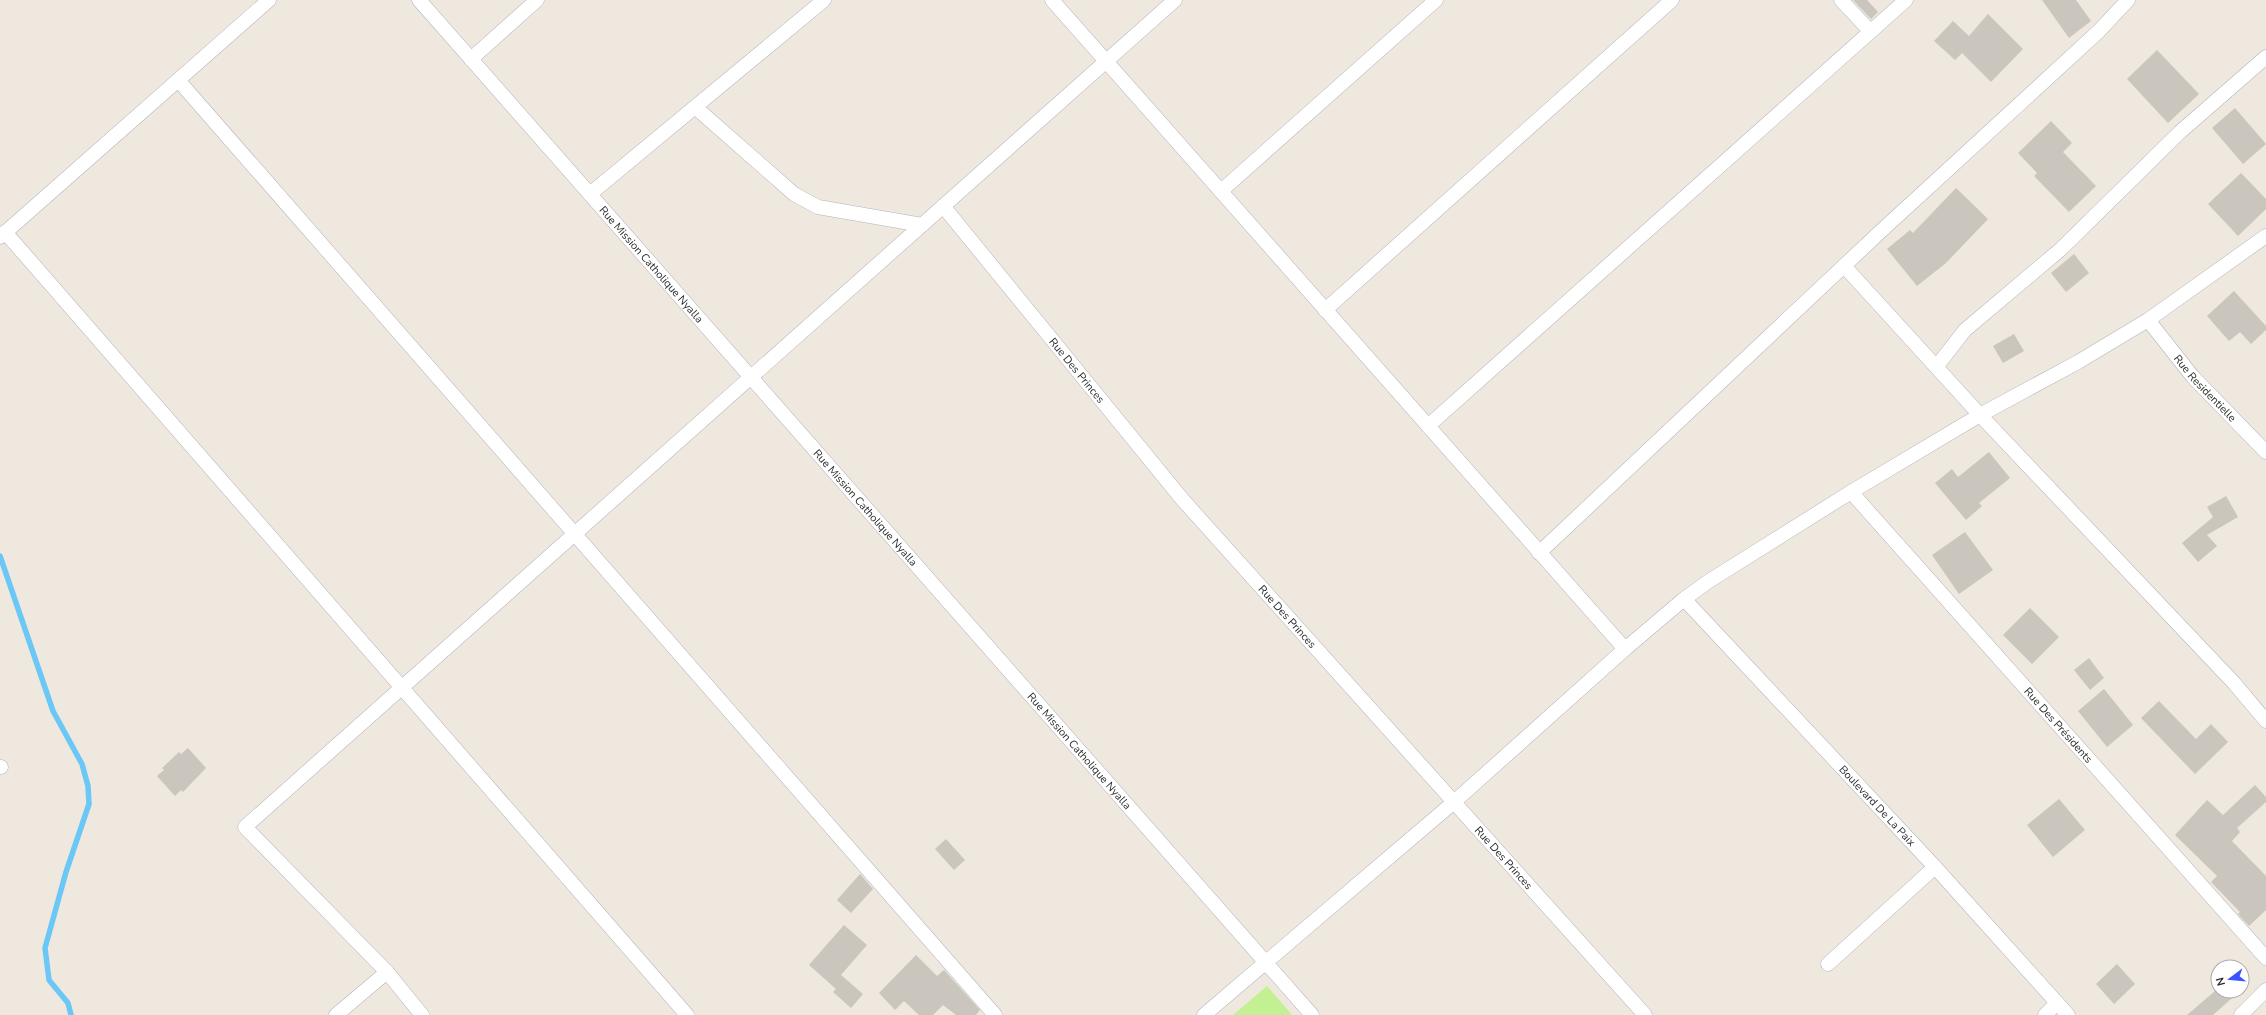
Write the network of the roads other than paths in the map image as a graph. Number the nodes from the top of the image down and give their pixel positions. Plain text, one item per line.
1 (269, 0) edge
2 (419, 0) edge
3 (537, 0) edge
4 (824, 0) edge
5 (1052, 0) edge
6 (1175, 0) edge
7 (1436, 0) edge
8 (1672, 0) edge
9 (1841, 0) edge
10 (1906, 0) edge
11 (2128, 0) edge
12 (1870, 31) junction
13 (2266, 57) edge
14 (471, 59) junction
15 (1106, 61) junction
16 (178, 80) junction
17 (695, 107) junction
18 (1221, 191) junction
19 (590, 194) junction
20 (943, 206) junction
21 (922, 225) junction
22 (3, 235) edge
23 (2266, 236) edge
24 (1845, 267) junction
25 (1325, 310) junction
26 (2148, 320) junction
27 (1937, 366) junction
28 (751, 377) junction
29 (1980, 414) junction
30 (1428, 426) junction
31 (2266, 452) edge
32 (1851, 492) junction
33 (576, 534) junction
34 (1539, 553) junction
35 (1684, 599) junction
36 (1624, 649) junction
37 (402, 687) junction
38 (2266, 721) edge
39 (1454, 802) junction
40 (1935, 867) junction
41 (2266, 958) edge
42 (1266, 963) junction
43 (1828, 964) dead end
44 (386, 972) junction
45 (2266, 990) edge
46 (2057, 1003) junction
47 (336, 1015) edge
48 (422, 1015) edge
49 (687, 1015) edge
50 (995, 1015) edge
51 (1204, 1015) edge
52 (1312, 1015) edge
53 (1645, 1015) edge
54 (2045, 1015) edge
55 (2068, 1015) edge
56 (2241, 1015) edge

1 - 16 street
2 - 14 street, Rue Mission Catholique Nyalla
3 - 14 street
4 - 17 street
5 - 15 street
6 - 15 street
7 - 18 street
8 - 25 street
9 - 12 street
10 - 12 street
11 - 24 street
12 - 30 street
13 - 27 street
14 - 19 street, Rue Mission Catholique Nyalla
15 - 18 street
15 - 20 street
16 - 22 street
16 - 33 street
17 - 19 street
17 - 21 street
18 - 25 street
19 - 28 street, Rue Mission Catholique Nyalla
20 - 21 street
20 - 39 street, Rue Des Princes
21 - 28 street
22 - 37 street
23 - 26 street
24 - 27 street
24 - 34 street
25 - 30 street
26 - 29 street
26 - 31 street, Rue Residentielle
27 - 29 street
28 - 33 street
28 - 42 street, Rue Mission Catholique Nyalla
29 - 32 street
29 - 38 street
30 - 34 street
32 - 35 street
32 - 41 street, Rue Des Présidents
33 - 37 street
33 - 50 street
34 - 36 street
35 - 36 street
35 - 40 street, Boulevard De La Paix
36 - 39 street
37 - 44 street
37 - 49 street
39 - 42 street
39 - 53 street, Rue Des Princes
40 - 43 street
40 - 46 street, Boulevard De La Paix
42 - 51 street
42 - 52 street, Rue Mission Catholique Nyalla
44 - 47 street
44 - 48 street
45 - 56 street
46 - 54 street
46 - 55 street, Boulevard De La Paix

